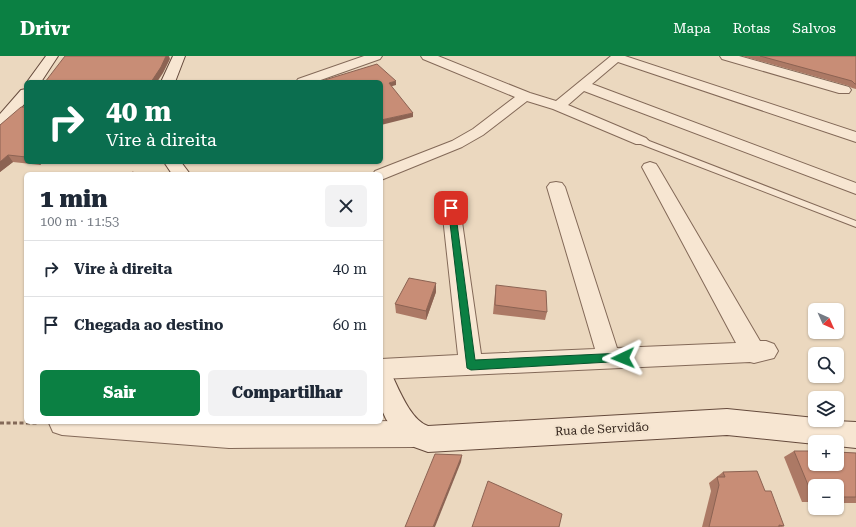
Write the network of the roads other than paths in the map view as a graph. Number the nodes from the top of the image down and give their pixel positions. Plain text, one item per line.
1 (52, 56) edge
2 (179, 56) edge
3 (376, 56) edge
4 (427, 56) edge
5 (726, 56) edge
6 (617, 57) edge
7 (35, 80) edge
8 (169, 80) edge
9 (309, 80) edge
10 (581, 85) junction
11 (844, 90) dead end
12 (24, 95) edge
13 (525, 96) junction
14 (558, 106) junction
15 (0, 123) edge
16 (856, 137) edge
17 (641, 141) joint
18 (650, 167) dead end
19 (383, 173) edge
20 (556, 187) dead end
21 (856, 189) edge
22 (451, 208) dead end
23 (856, 224) edge
24 (609, 358) junction
25 (471, 365) junction
26 (383, 370) edge
27 (383, 383) edge
28 (76, 424) edge
29 (413, 434) junction
30 (856, 435) edge

1 - 7 main road
2 - 8 main road
3 - 9 street
4 - 13 street
5 - 11 street
6 - 10 street
6 - 16 street
10 - 14 street
10 - 21 street
12 - 15 main road
13 - 14 street
13 - 19 street
14 - 17 street
17 - 23 lane
18 - 24 street
20 - 24 street
22 - 25 street
24 - 25 street
25 - 26 street
27 - 29 main road
28 - 29 street
29 - 30 main road, Rua de Servidão

